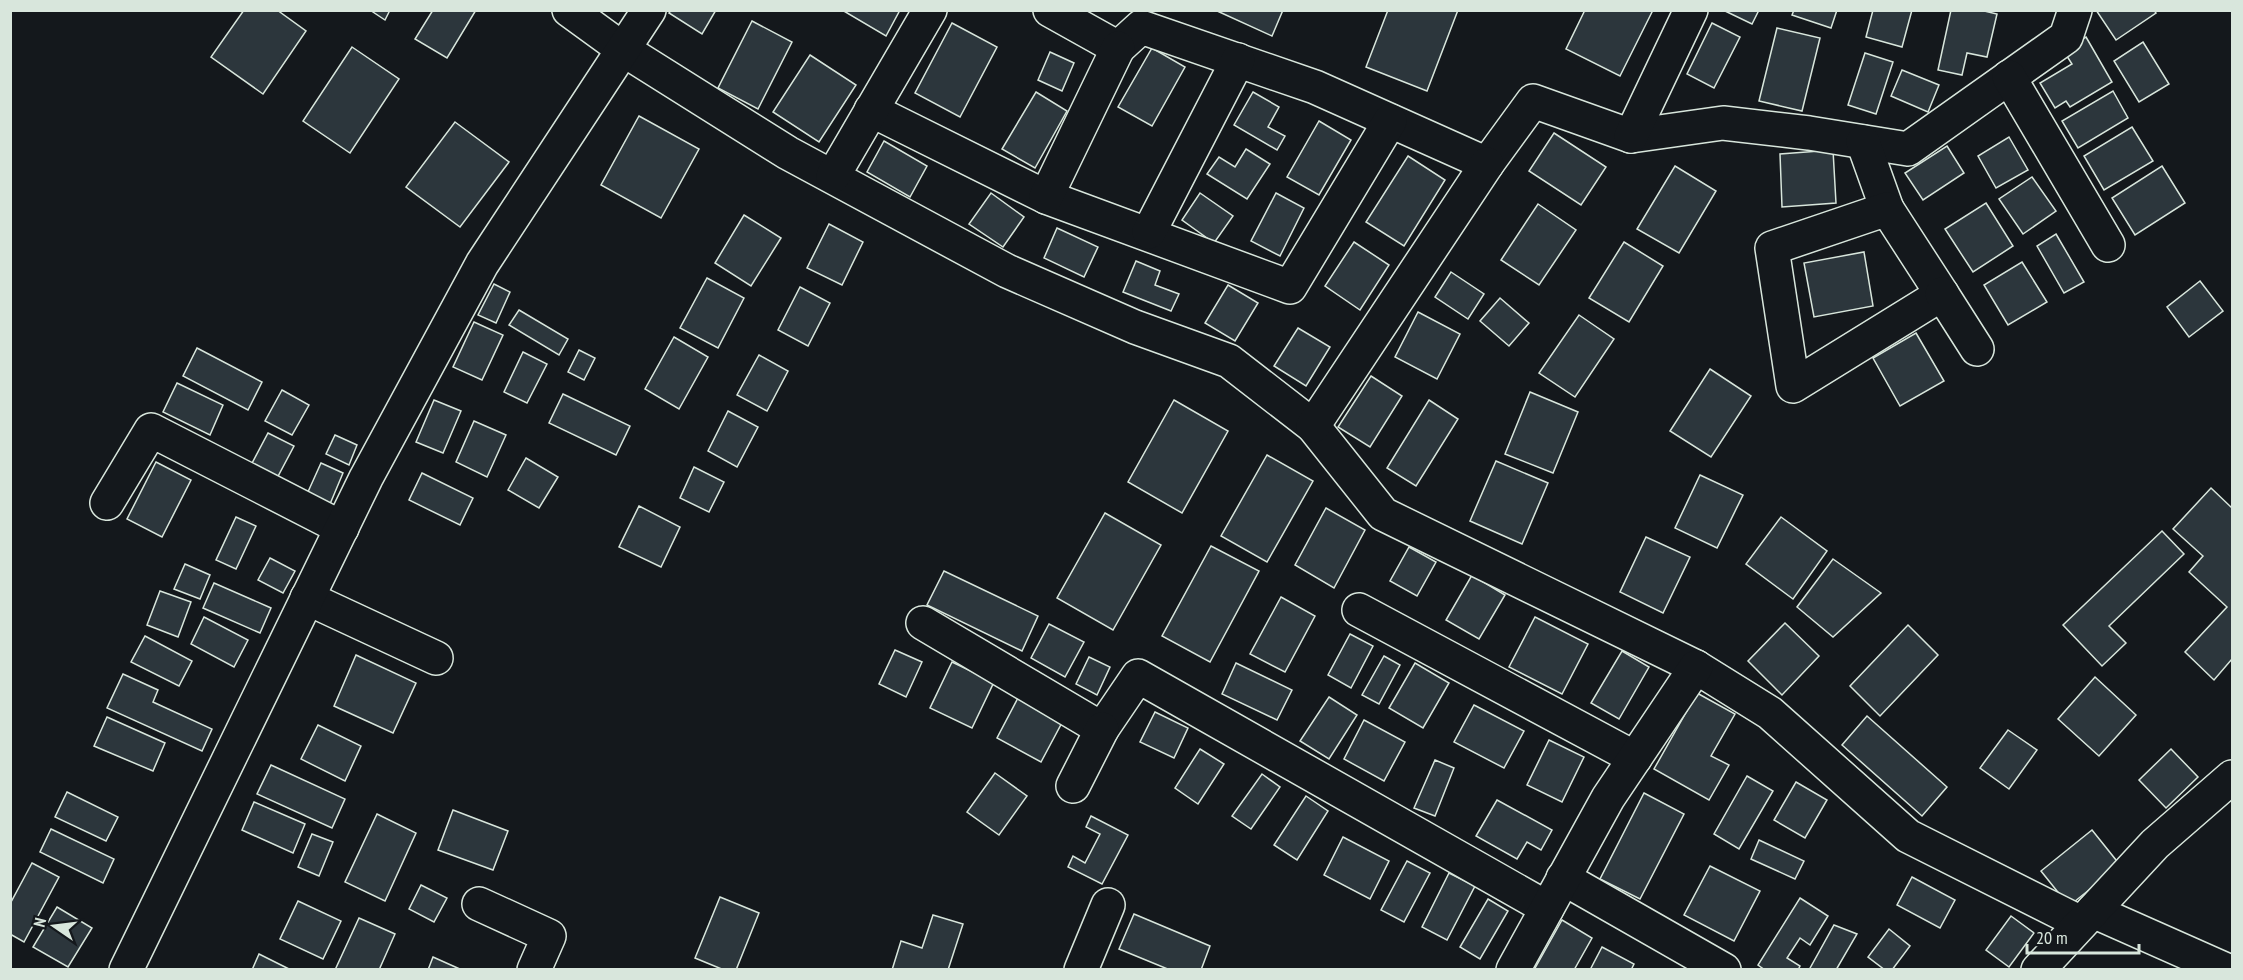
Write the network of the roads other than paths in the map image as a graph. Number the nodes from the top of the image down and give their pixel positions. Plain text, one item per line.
1 (569, 10) edge
2 (649, 10) edge
3 (930, 10) edge
4 (1050, 10) edge
5 (1690, 10) edge
6 (2068, 12) edge
7 (1118, 48) junction
8 (624, 50) junction
9 (1238, 60) junction
10 (2009, 77) junction
11 (871, 110) junction
12 (1390, 121) junction
13 (1631, 136) junction
14 (1863, 142) junction
15 (1487, 164) junction
16 (833, 176) junction
17 (1046, 197) junction
18 (1887, 209) junction
19 (1149, 232) junction
20 (2108, 245) dead end
21 (1942, 294) junction
22 (1977, 350) dead end
23 (1313, 426) junction
24 (107, 503) dead end
25 (342, 528) junction
26 (307, 598) junction
27 (1359, 610) dead end
28 (923, 622) dead end
29 (436, 658) dead end
30 (1696, 667) junction
31 (1102, 729) junction
32 (1635, 758) junction
33 (2232, 777) edge
34 (1073, 786) dead end
35 (1563, 878) junction
36 (479, 904) dead end
37 (1108, 905) dead end
38 (1547, 908) junction
39 (2087, 917) junction
40 (126, 969) edge
41 (534, 969) edge
42 (1081, 969) edge
43 (1513, 969) edge
44 (1724, 969) edge
45 (2038, 969) edge
46 (2226, 969) edge

1 - 8 street
2 - 8 street
3 - 11 street
4 - 7 street
5 - 13 street
6 - 10 street
7 - 9 street
7 - 17 street
8 - 16 street
8 - 25 street
9 - 12 street
9 - 19 street
10 - 14 street
10 - 20 street
11 - 16 street
11 - 17 street
12 - 15 street
12 - 19 street
13 - 14 street
13 - 15 street
14 - 18 street
15 - 23 street
16 - 23 street
17 - 19 street
18 - 21 street
18 - 21 street
21 - 22 street
23 - 30 street
24 - 25 street
25 - 26 street
26 - 29 street
26 - 40 street
27 - 32 street
28 - 31 street
30 - 32 street
30 - 39 street
31 - 34 street
31 - 38 street
32 - 35 street
33 - 39 street
35 - 38 street
35 - 44 street
36 - 41 street
37 - 42 street
38 - 43 street
39 - 45 street
39 - 46 street

